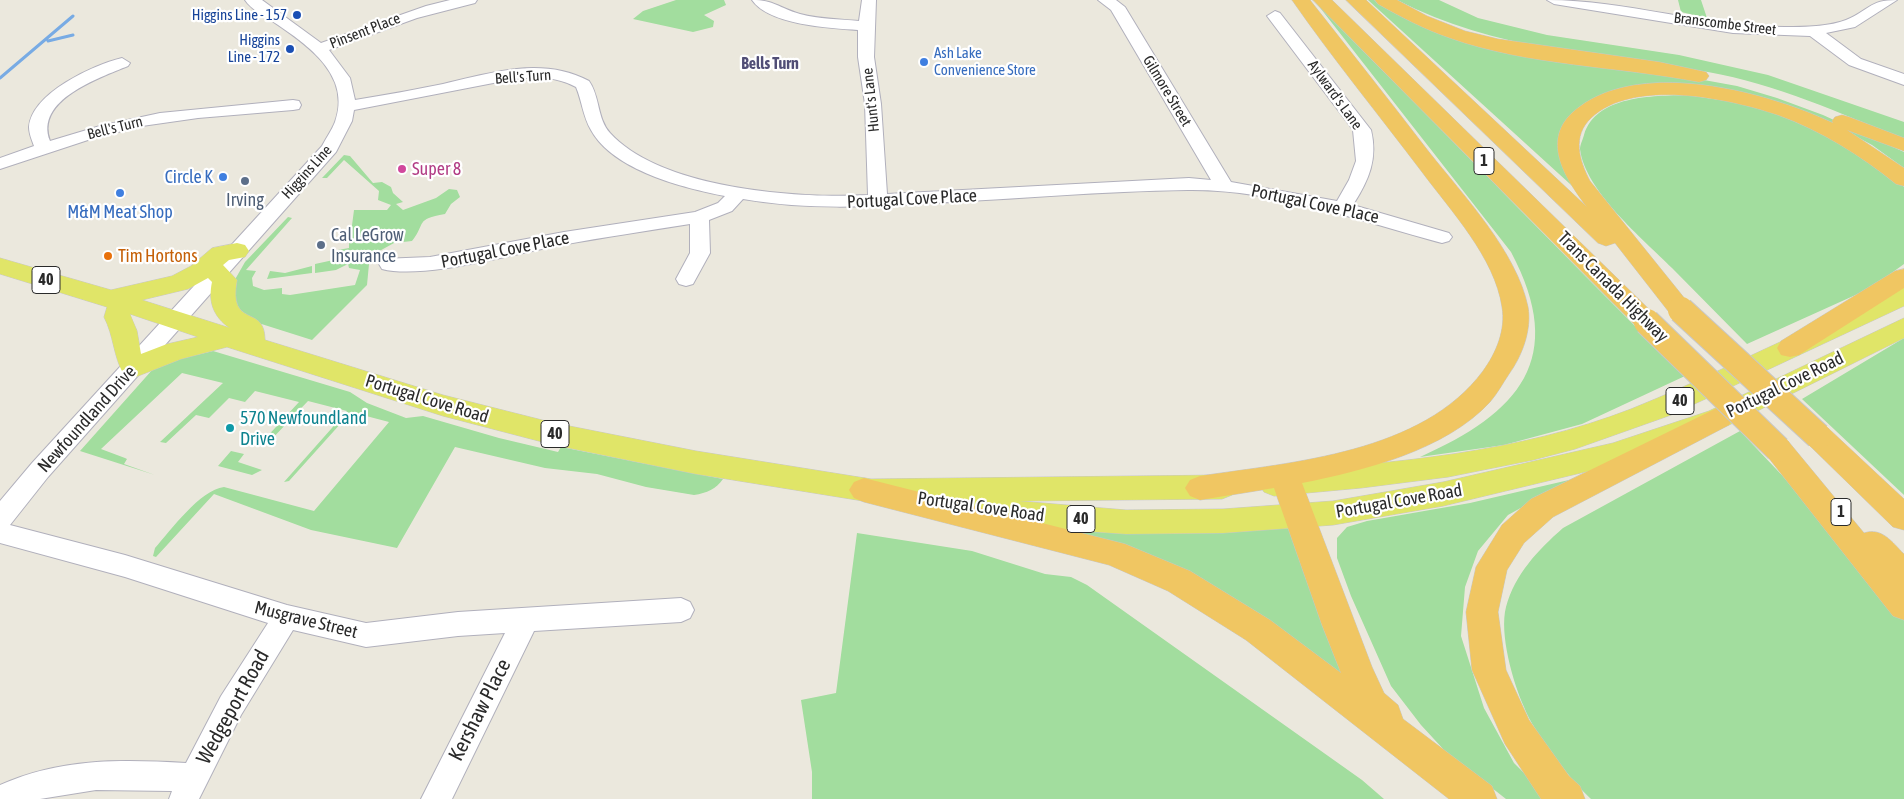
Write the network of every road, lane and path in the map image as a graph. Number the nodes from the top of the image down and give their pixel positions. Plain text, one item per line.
1 (252, 0) edge
2 (470, 0) edge
3 (759, 0) edge
4 (869, 0) edge
5 (1105, 0) edge
6 (1301, 0) edge
7 (1322, 0) edge
8 (1355, 0) edge
9 (1384, 0) edge
10 (1554, 0) edge
11 (1666, 0) edge
12 (1890, 0) edge
13 (1275, 16) dead end
14 (1669, 17) junction
15 (866, 26) junction
16 (1813, 31) junction
17 (319, 49) junction
18 (122, 63) dead end
19 (1904, 80) edge
20 (293, 105) dead end
21 (348, 106) junction
22 (1901, 144) edge
23 (44, 149) junction
24 (0, 164) edge
25 (1904, 179) edge
26 (1224, 186) junction
27 (739, 192) junction
28 (878, 201) junction
29 (1342, 208) junction
30 (699, 217) junction
31 (1442, 236) dead end
32 (237, 251) junction
33 (389, 264) dead end
34 (0, 266) edge
35 (217, 272) junction
36 (1904, 277) edge
37 (686, 279) dead end
38 (1904, 296) edge
39 (115, 301) junction
40 (1681, 310) junction
41 (174, 321) junction
42 (1904, 327) edge
43 (226, 336) junction
44 (252, 345) junction
45 (1790, 348) junction
46 (133, 368) junction
47 (1719, 418) junction
48 (1778, 449) junction
49 (1288, 483) junction
50 (1200, 488) junction
51 (864, 490) junction
52 (1299, 516) junction
53 (1904, 518) edge
54 (0, 519) edge
55 (0, 534) edge
56 (1904, 574) edge
57 (1904, 606) edge
58 (681, 610) dead end
59 (287, 617) junction
60 (525, 621) junction
61 (1441, 770) junction
62 (189, 788) edge
63 (2, 799) edge
64 (436, 799) edge
65 (1479, 799) edge
66 (1567, 799) edge

1 - 17 street, Higgins Line
2 - 17 street, Pinsent Place
3 - 15 street
4 - 15 street, Hunt's Lane
5 - 26 street, Gilmore Street
6 - 50 highway
7 - 48 highway, Trans Canada Highway / 1, bridge
8 - 40 highway, Trans Canada Highway / 1
9 - 22 highway
10 - 14 street, Branscombe Street
11 - 14 street
12 - 16 street, Branscombe Street
13 - 29 street, Aylward's Lane
14 - 16 street, Branscombe Street
15 - 28 street, Hunt's Lane
16 - 19 street
17 - 21 street, Higgins Line
18 - 23 street
20 - 23 street, Bell's Turn
21 - 27 street, Bell's Turn
21 - 32 street, Higgins Line
23 - 24 street, Bell's Turn
25 - 40 highway
26 - 28 street, Portugal Cove Place
26 - 29 street, Portugal Cove Place
27 - 28 street, Portugal Cove Place
27 - 30 street, Portugal Cove Place
29 - 31 street, Portugal Cove Place
30 - 33 street, Portugal Cove Place
30 - 37 street
32 - 35 street, Higgins Line
32 - 39 main road
34 - 39 main road, Portugal Cove Road / 40
35 - 41 street, Higgins Line
35 - 44 main road
36 - 45 highway
38 - 45 main road, Portugal Cove Road / 40
39 - 41 main road, Portugal Cove Road / 40
39 - 46 main road
40 - 53 highway, Trans Canada Highway / 1, bridge
41 - 43 main road, Portugal Cove Road / 40
41 - 46 street, Newfoundland Drive
42 - 47 main road, Portugal Cove Road / 40
43 - 44 main road, Portugal Cove Road / 40
43 - 46 main road
44 - 51 main road, Portugal Cove Road / 40
45 - 49 main road, Portugal Cove Road / 40
46 - 54 street, Newfoundland Drive
47 - 52 main road, Portugal Cove Road / 40
47 - 66 highway
48 - 56 highway, Trans Canada Highway / 1
48 - 57 highway
49 - 50 main road, Portugal Cove Road / 40
49 - 52 highway
50 - 51 main road, Portugal Cove Road / 40
51 - 52 main road, Portugal Cove Road / 40
51 - 61 highway
52 - 61 highway
55 - 59 street, Musgrave Street
58 - 60 street, Musgrave Street
59 - 60 street, Musgrave Street
59 - 62 street, Wedgeport Road
60 - 64 street, Kershaw Place
61 - 65 highway
62 - 63 street

